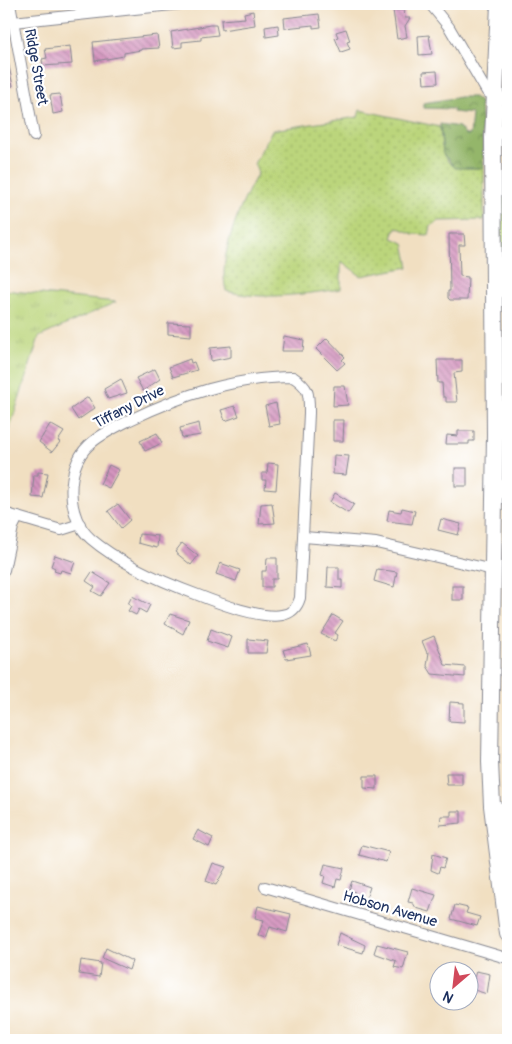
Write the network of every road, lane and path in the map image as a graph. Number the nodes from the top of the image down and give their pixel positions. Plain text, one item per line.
1 (10, 4) edge
2 (182, 4) edge
3 (430, 4) edge
4 (499, 4) edge
5 (13, 22) junction
6 (502, 98) edge
7 (34, 136) dead end
8 (4, 513) edge
9 (18, 517) junction
10 (80, 524) junction
11 (304, 537) junction
12 (4, 570) edge
13 (493, 570) junction
14 (500, 807) edge
15 (265, 887) dead end
16 (508, 934) edge
17 (508, 956) edge

1 - 5 street, Ridge Street
2 - 5 street
3 - 6 street
4 - 6 main road
5 - 7 street, Ridge Street
6 - 13 main road
8 - 9 street
9 - 10 street
9 - 12 street
10 - 11 street, Tiffany Drive
10 - 11 street, Tiffany Drive
11 - 13 street
13 - 14 main road
14 - 16 main road
15 - 17 street, Hobson Avenue

